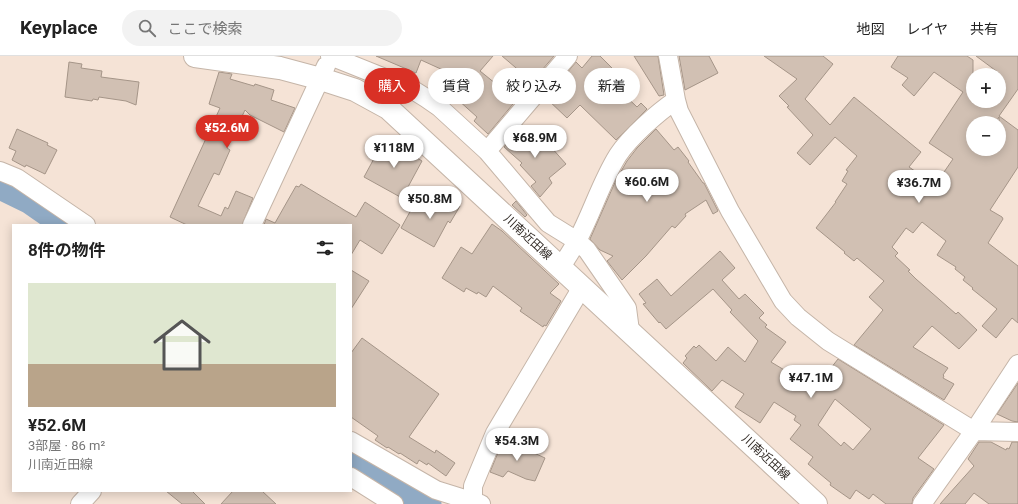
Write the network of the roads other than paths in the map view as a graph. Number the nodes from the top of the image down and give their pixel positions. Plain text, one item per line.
1 (194, 56) edge
2 (330, 56) edge
3 (568, 56) edge
4 (668, 56) edge
5 (231, 58) edge
6 (321, 79) junction
7 (676, 100) junction
8 (487, 151) junction
9 (0, 171) edge
10 (85, 224) edge
11 (252, 224) edge
12 (577, 241) junction
13 (561, 268) junction
14 (582, 286) junction
15 (630, 331) junction
16 (1018, 364) edge
17 (974, 431) junction
18 (1018, 432) edge
19 (352, 442) edge
20 (352, 478) edge
21 (91, 492) edge
22 (476, 503) edge
23 (80, 504) edge
24 (394, 504) edge
25 (816, 504) edge
26 (922, 504) edge

1 - 5 main road, 川南近田線
2 - 6 street
2 - 8 street
3 - 8 street
4 - 7 street
5 - 6 main road, 川南近田線
6 - 11 street
6 - 13 main road, 川南近田線
7 - 12 street
7 - 17 street
8 - 12 street
9 - 10 street
12 - 13 street
12 - 15 street
13 - 14 main road, 川南近田線
14 - 15 main road, 川南近田線
14 - 22 street
15 - 25 main road, 川南近田線
16 - 17 street
17 - 18 street
17 - 26 street
19 - 22 street
20 - 24 street
21 - 23 street

